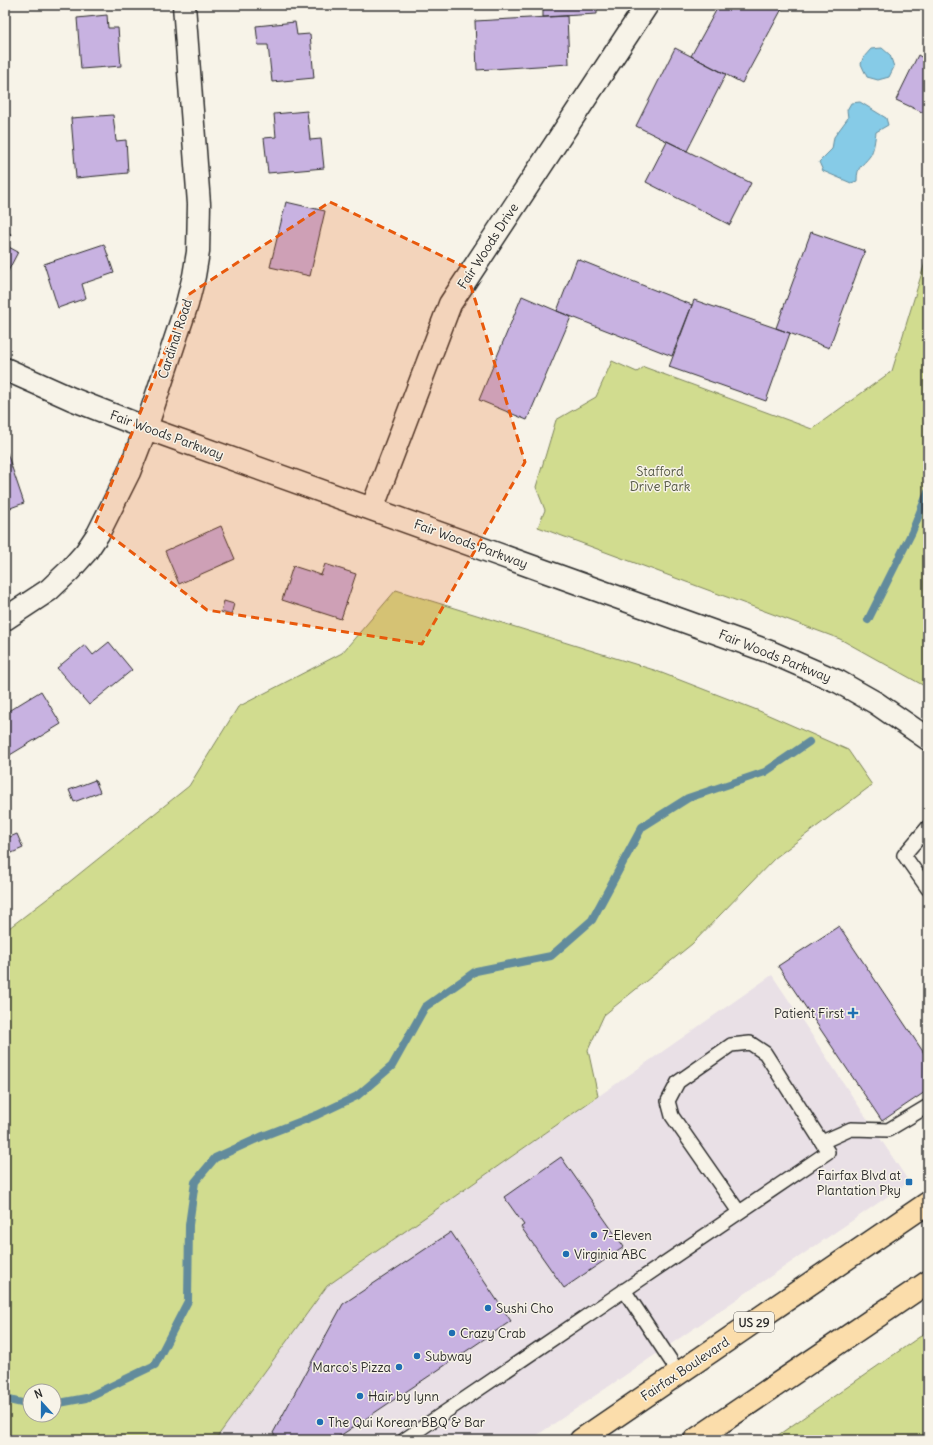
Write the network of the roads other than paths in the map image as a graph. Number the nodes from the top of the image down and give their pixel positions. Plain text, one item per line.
1 (184, 5) edge
2 (647, 5) edge
3 (5, 369) edge
4 (146, 428) junction
5 (372, 509) junction
6 (5, 620) edge
7 (928, 739) edge
8 (928, 826) edge
9 (928, 889) edge
10 (927, 1107) edge
11 (822, 1142) junction
12 (928, 1203) edge
13 (739, 1212) junction
14 (928, 1282) edge
15 (624, 1290) junction
16 (679, 1373) junction
17 (404, 1440) edge
18 (581, 1440) edge
19 (695, 1440) edge

1 - 4 street, Cardinal Road
2 - 5 street, Fair Woods Drive
3 - 4 street, Fair Woods Parkway
4 - 5 street, Fair Woods Parkway
4 - 6 street, Cardinal Road
5 - 7 street, Fair Woods Parkway
8 - 9 lane
10 - 11 lane
11 - 13 lane
11 - 13 lane
12 - 16 main road, Fairfax Boulevard / US 29
13 - 15 lane
14 - 19 main road
15 - 16 lane
15 - 17 lane
16 - 18 main road, Fairfax Boulevard / US 29

